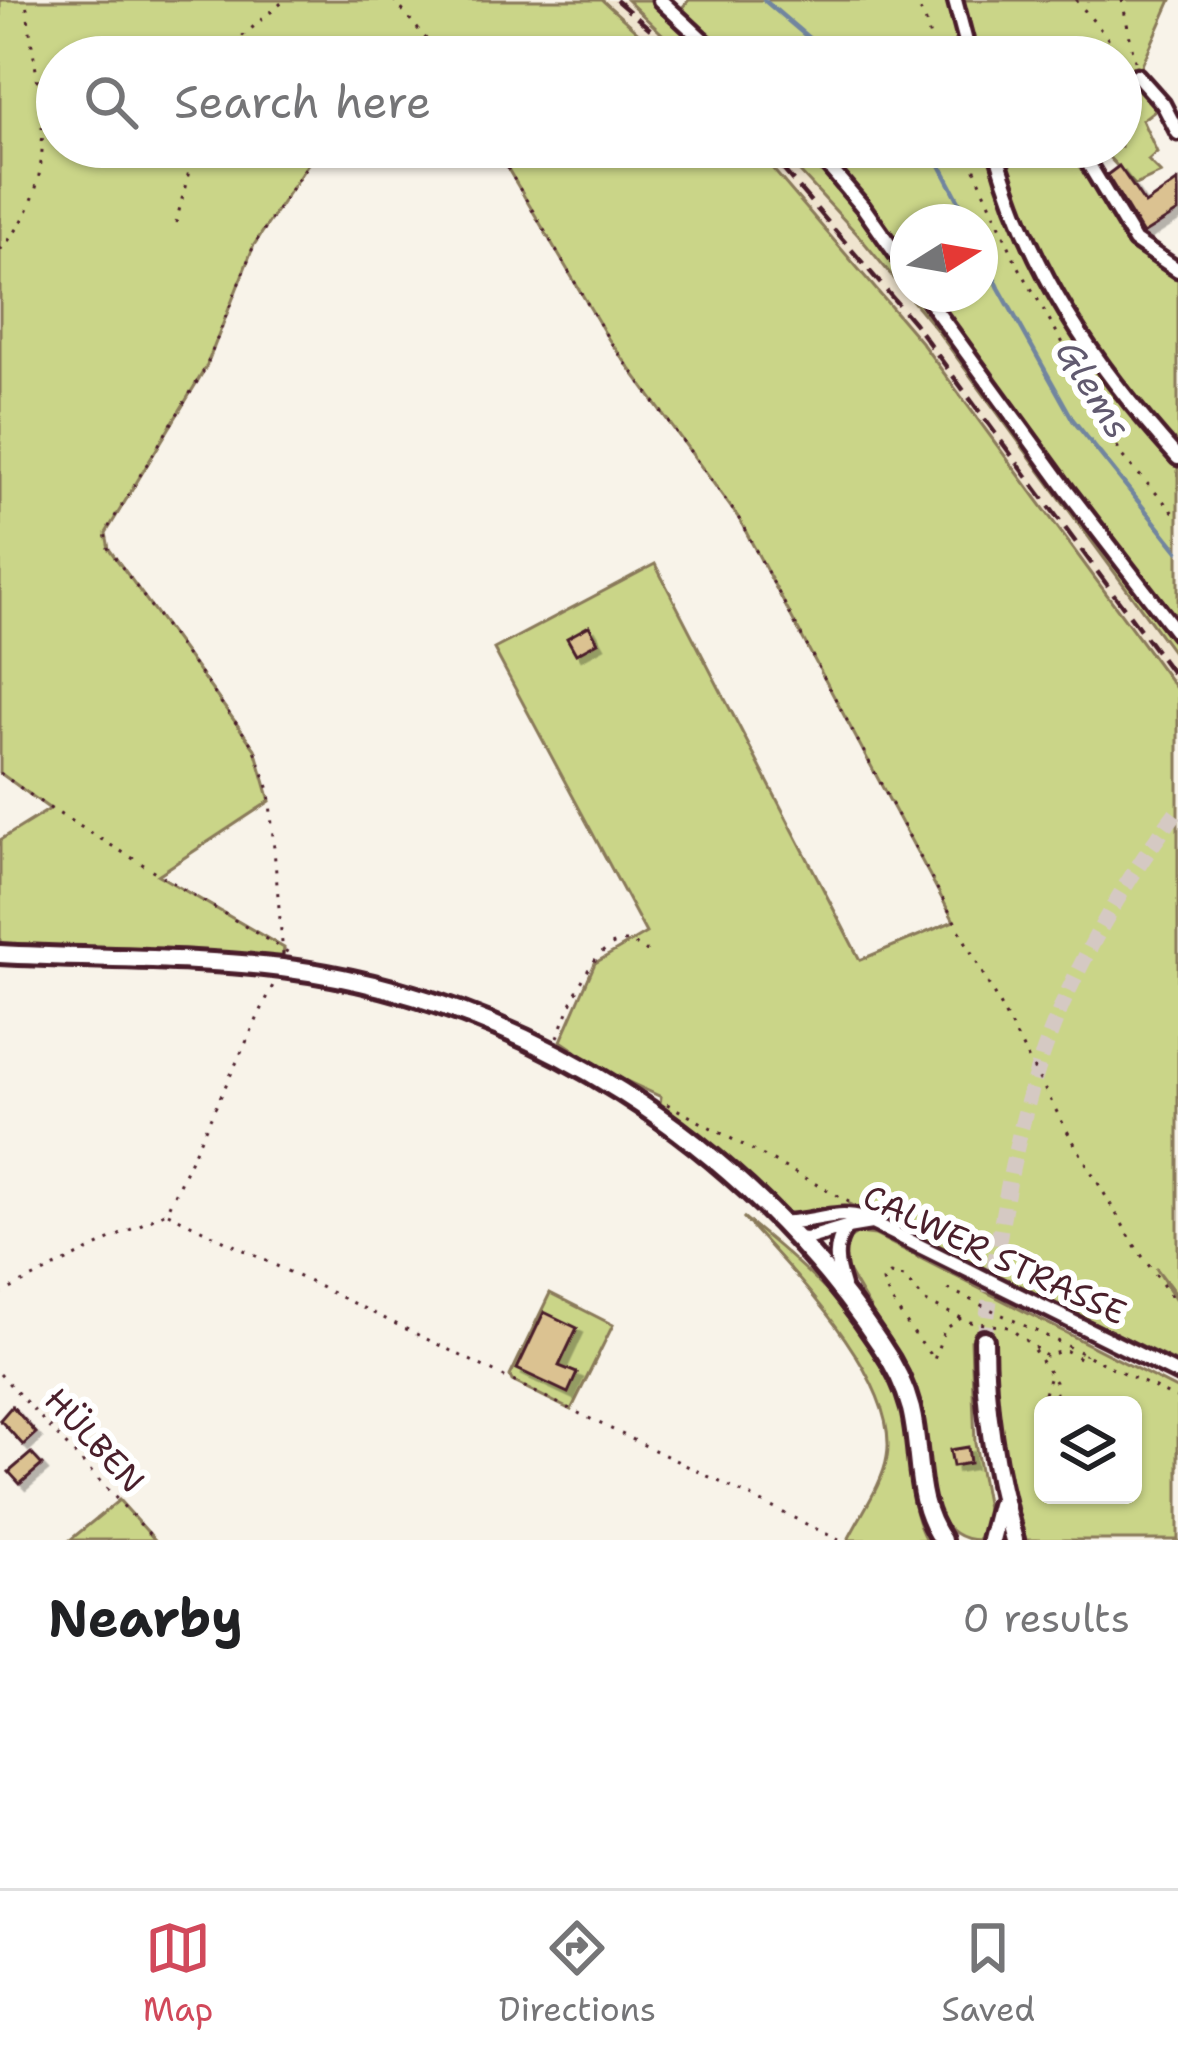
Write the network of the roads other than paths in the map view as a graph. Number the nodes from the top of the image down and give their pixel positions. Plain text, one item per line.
1 (660, 0) edge
2 (955, 0) edge
3 (699, 36) edge
4 (964, 36) edge
5 (1142, 80) edge
6 (1178, 133) edge
7 (830, 168) edge
8 (1003, 168) edge
9 (1091, 168) edge
10 (890, 246) edge
11 (1178, 270) edge
12 (937, 312) edge
13 (1178, 458) edge
14 (1178, 634) edge
15 (0, 954) edge
16 (781, 1222) junction
17 (872, 1223) junction
18 (847, 1227) junction
19 (796, 1238) junction
20 (844, 1293) junction
21 (984, 1340) tunnel mouth
22 (1178, 1375) edge
23 (1001, 1498) junction
24 (943, 1538) edge
25 (991, 1540) edge
26 (1014, 1540) edge

1 - 3 street
2 - 4 street
5 - 6 street
7 - 10 street
8 - 13 street
9 - 11 street
12 - 14 street
15 - 16 main road
16 - 17 street, CALWER STRASSE
16 - 19 main road
17 - 18 street
17 - 22 street, CALWER STRASSE
18 - 19 street
18 - 20 street
19 - 20 main road
20 - 24 main road
21 - 23 main road
23 - 25 main road
23 - 26 main road

